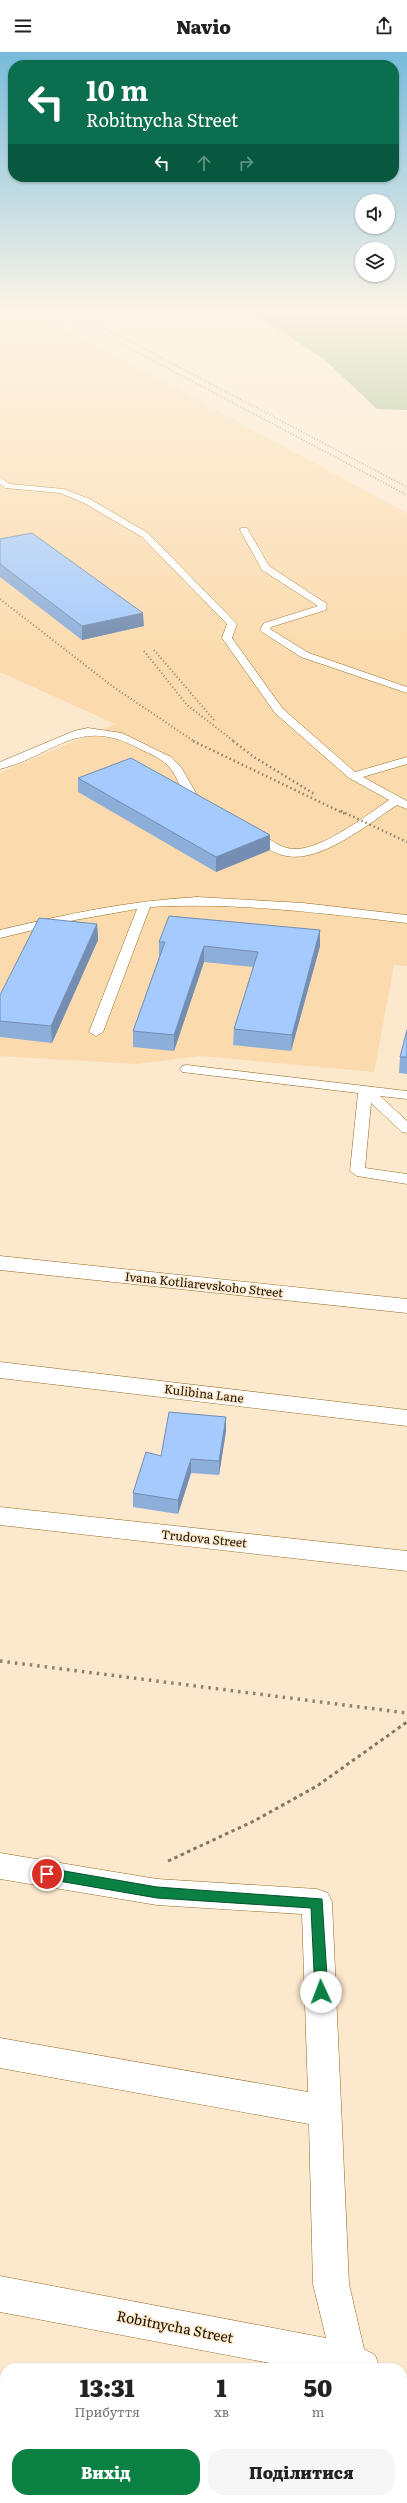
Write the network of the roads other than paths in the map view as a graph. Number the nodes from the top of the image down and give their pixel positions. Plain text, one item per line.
1 (0, 480) edge
2 (244, 530) dead end
3 (407, 690) edge
4 (407, 760) edge
5 (0, 766) edge
6 (353, 776) junction
7 (402, 803) edge
8 (214, 812) edge
9 (240, 826) edge
10 (144, 904) junction
11 (407, 918) edge
12 (0, 934) edge
13 (96, 1032) dead end
14 (187, 1069) dead end
15 (365, 1090) junction
16 (407, 1095) edge
17 (407, 1129) edge
18 (407, 1178) edge
19 (0, 1263) edge
20 (407, 1306) edge
21 (0, 1370) edge
22 (407, 1418) edge
23 (0, 1516) edge
24 (407, 1561) edge
25 (0, 1866) edge
26 (0, 2053) edge
27 (326, 2111) junction
28 (0, 2294) edge
29 (351, 2363) edge
30 (356, 2363) edge

1 - 6 lane
2 - 3 lane
4 - 6 lane
5 - 8 lane
6 - 7 lane
7 - 9 lane
10 - 11 lane
10 - 12 lane
10 - 13 lane
14 - 15 lane
15 - 16 lane
15 - 17 lane
15 - 18 lane
19 - 20 street, Ivana Kotliarevskoho Street
21 - 22 street, Kulibina Lane
23 - 24 street, Trudova Street
25 - 27 street, Robitnycha Street
26 - 27 street
27 - 30 street, Robitnycha Street
28 - 29 street, Robitnycha Street

